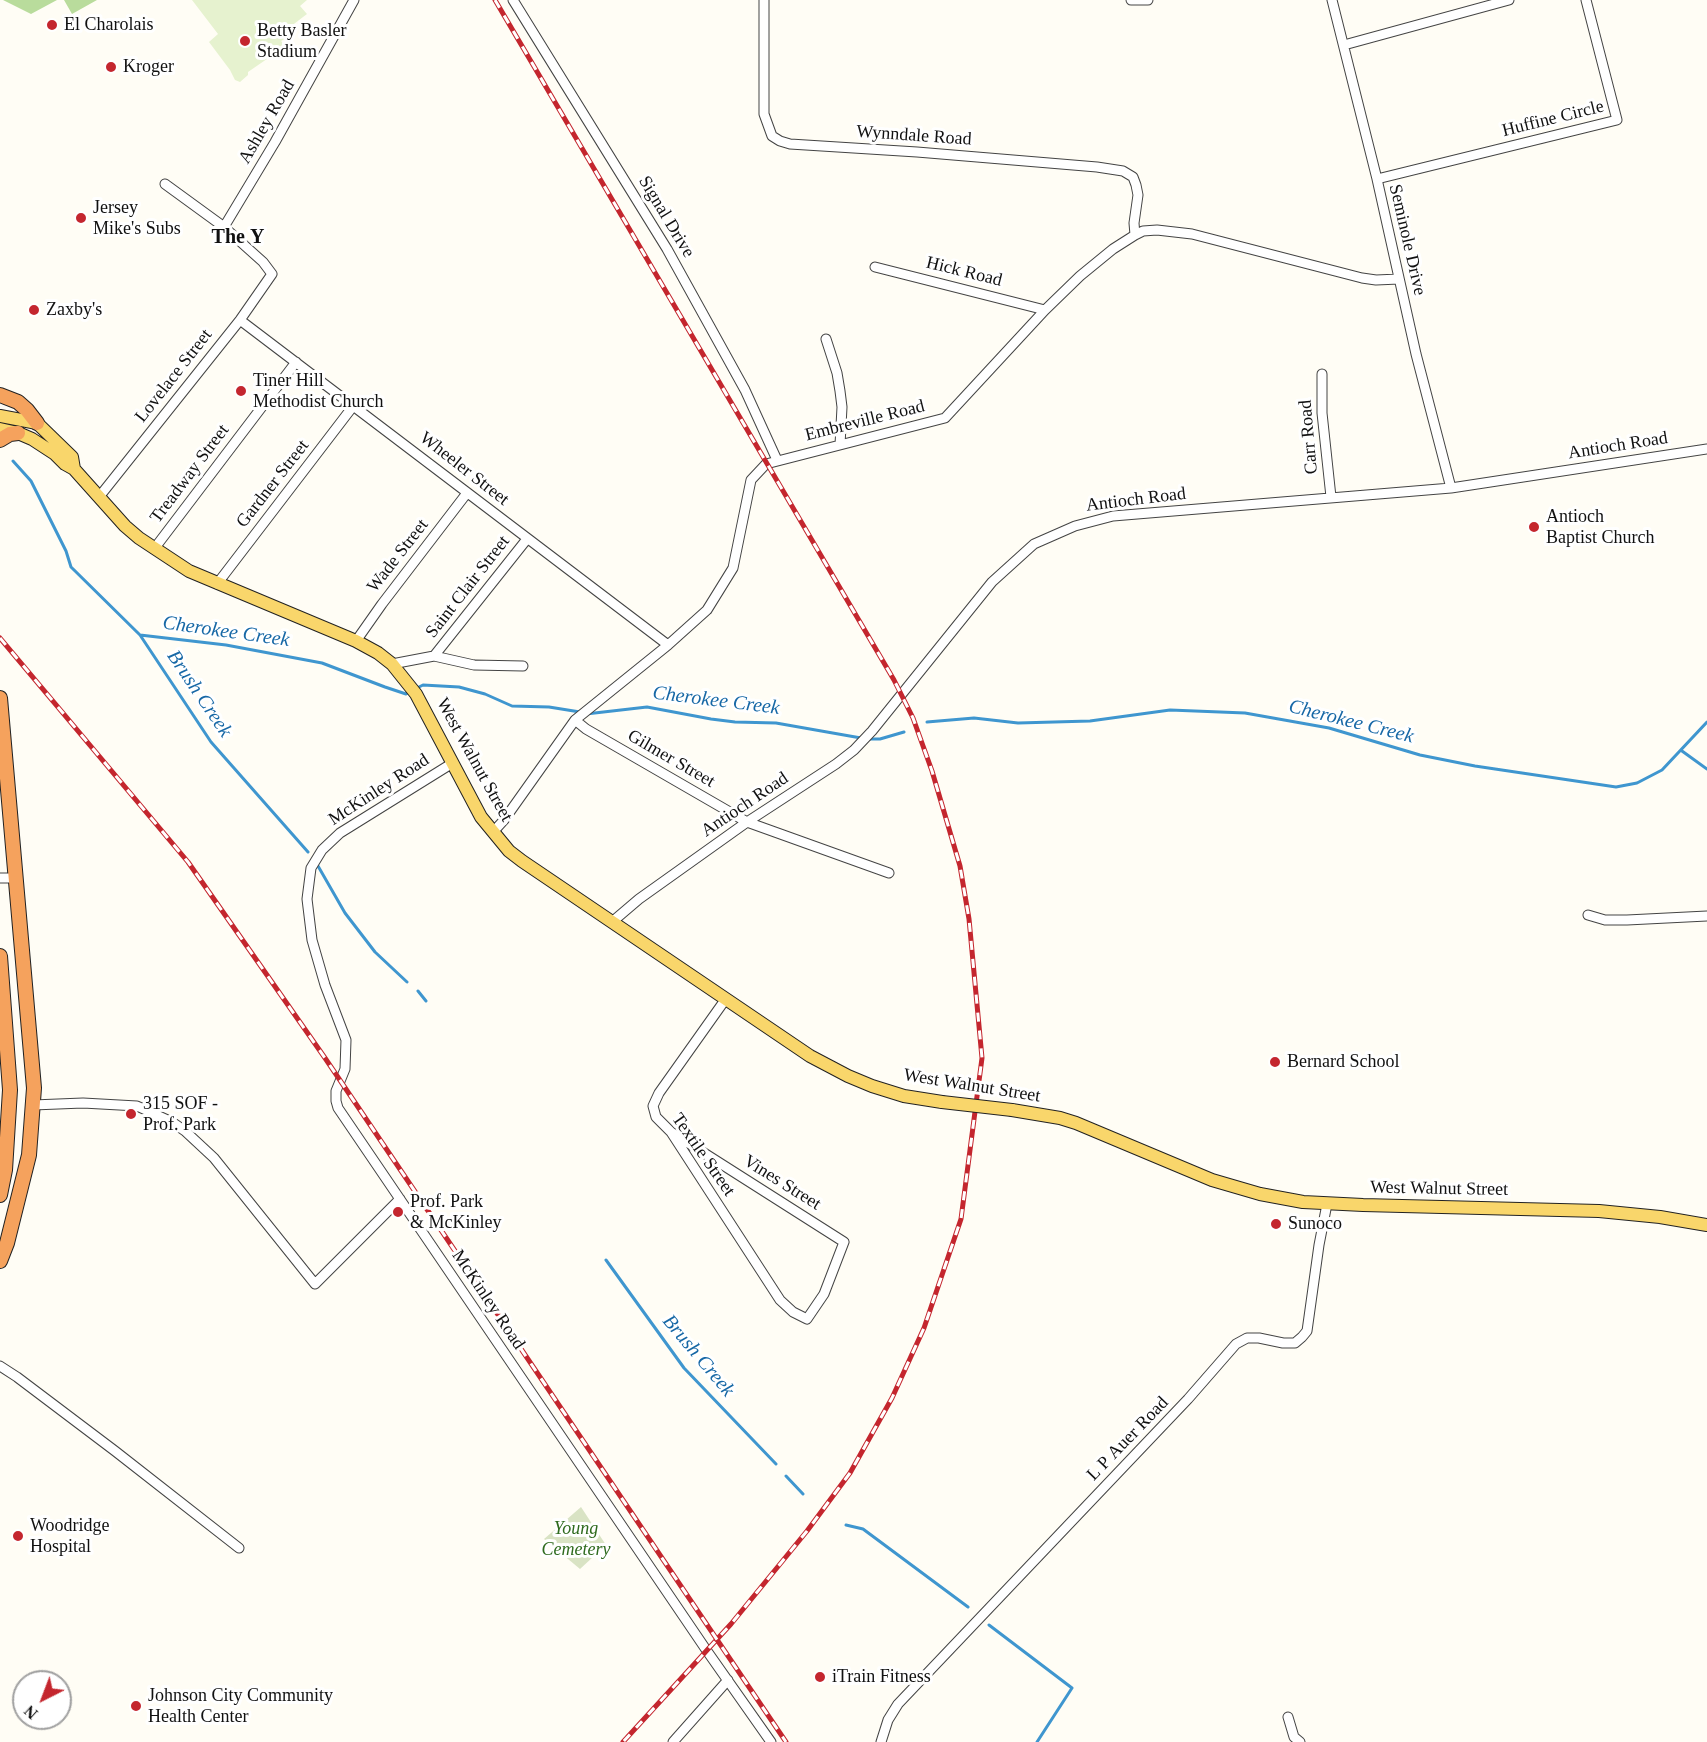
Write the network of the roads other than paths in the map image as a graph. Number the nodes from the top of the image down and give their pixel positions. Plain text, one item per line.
1 (354, 0) edge
2 (513, 0) edge
3 (764, 0) edge
4 (1131, 0) edge
5 (1148, 0) edge
6 (1332, 0) edge
7 (1509, 0) edge
8 (1586, 0) edge
9 (1344, 45) junction
10 (1377, 179) junction
11 (165, 184) dead end
12 (224, 227) junction
13 (1135, 235) junction
14 (875, 267) dead end
15 (1399, 279) junction
16 (1045, 310) junction
17 (240, 320) junction
18 (826, 339) dead end
19 (296, 362) junction
20 (1322, 374) dead end
21 (0, 395) edge
22 (354, 405) junction
23 (0, 416) edge
24 (37, 423) junction
25 (0, 429) edge
26 (18, 433) junction
27 (0, 440) edge
28 (840, 445) junction
29 (1707, 449) edge
30 (777, 460) junction
31 (74, 468) junction
32 (1451, 488) junction
33 (468, 492) junction
34 (99, 497) junction
35 (1331, 497) junction
36 (527, 539) junction
37 (154, 549) junction
38 (217, 584) junction
39 (356, 641) junction
40 (668, 645) junction
41 (434, 656) junction
42 (392, 664) junction
43 (523, 666) dead end
44 (0, 698) edge
45 (580, 716) junction
46 (451, 764) junction
47 (747, 822) junction
48 (493, 832) junction
49 (889, 873) dead end
50 (0, 878) edge
51 (15, 878) junction
52 (1588, 915) dead end
53 (1707, 916) edge
54 (612, 922) junction
55 (0, 956) edge
56 (725, 1000) junction
57 (33, 1105) junction
58 (671, 1132) junction
59 (0, 1195) edge
60 (400, 1199) junction
61 (1327, 1204) junction
62 (1707, 1225) edge
63 (0, 1261) edge
64 (807, 1319) joint
65 (0, 1366) edge
66 (239, 1548) dead end
67 (728, 1680) junction
68 (1288, 1717) dead end
69 (674, 1742) edge
70 (771, 1742) edge
71 (881, 1742) edge
72 (1300, 1742) edge

1 - 12 street, Ashley Road
2 - 30 street, Signal Drive
3 - 13 street, Wynndale Road
4 - 5 street
6 - 9 street, Seminole Drive
7 - 9 street
8 - 10 street, Huffine Circle
9 - 10 street, Seminole Drive
10 - 15 street, Seminole Drive
11 - 12 street
12 - 17 street, Lovelace Street
13 - 15 street, Embreville Road
13 - 16 street, Embreville Road
14 - 16 street, Hick Road
15 - 32 street, Seminole Drive
16 - 28 street, Embreville Road
17 - 19 street, Wheeler Street
17 - 34 street, Lovelace Street
18 - 28 street
19 - 22 street, Wheeler Street
19 - 37 street, Treadway Street
20 - 35 street, Carr Road
21 - 24 highway
22 - 33 street, Wheeler Street
22 - 38 street, Gardner Street
23 - 24 main road
24 - 31 main road, West Walnut Street
25 - 26 main road, West Walnut Street
26 - 27 highway
26 - 31 main road, West Walnut Street
28 - 30 street, Embreville Road
29 - 32 street, Antioch Road
30 - 40 street, Embreville Road
31 - 34 main road, West Walnut Street
32 - 35 street, Antioch Road
33 - 36 street, Wheeler Street
33 - 39 street, Wade Street
34 - 37 main road, West Walnut Street
35 - 47 street, Antioch Road
36 - 40 street, Wheeler Street
36 - 41 street, Saint Clair Street
37 - 38 main road, West Walnut Street
38 - 39 main road, West Walnut Street
39 - 42 main road, West Walnut Street
40 - 45 street, Embreville Road
41 - 42 street
41 - 43 street
42 - 46 main road, West Walnut Street
44 - 51 highway
45 - 47 street, Gilmer Street
45 - 48 street, Embreville Road
46 - 48 main road, West Walnut Street
46 - 60 street, McKinley Road
47 - 49 street, Gilmer Street
47 - 54 street, Antioch Road
48 - 54 main road, West Walnut Street
50 - 51 street
51 - 57 highway
52 - 53 street
54 - 56 main road, West Walnut Street
55 - 59 highway
56 - 58 street, Textile Street
56 - 61 main road, West Walnut Street, bridge
57 - 60 street
57 - 63 highway
58 - 64 street, Textile Street
58 - 64 street, Vines Street
60 - 67 street, McKinley Road
61 - 62 main road, West Walnut Street
61 - 71 street, L P Auer Road
65 - 66 street
67 - 69 street
67 - 70 street, McKinley Road
68 - 72 street

